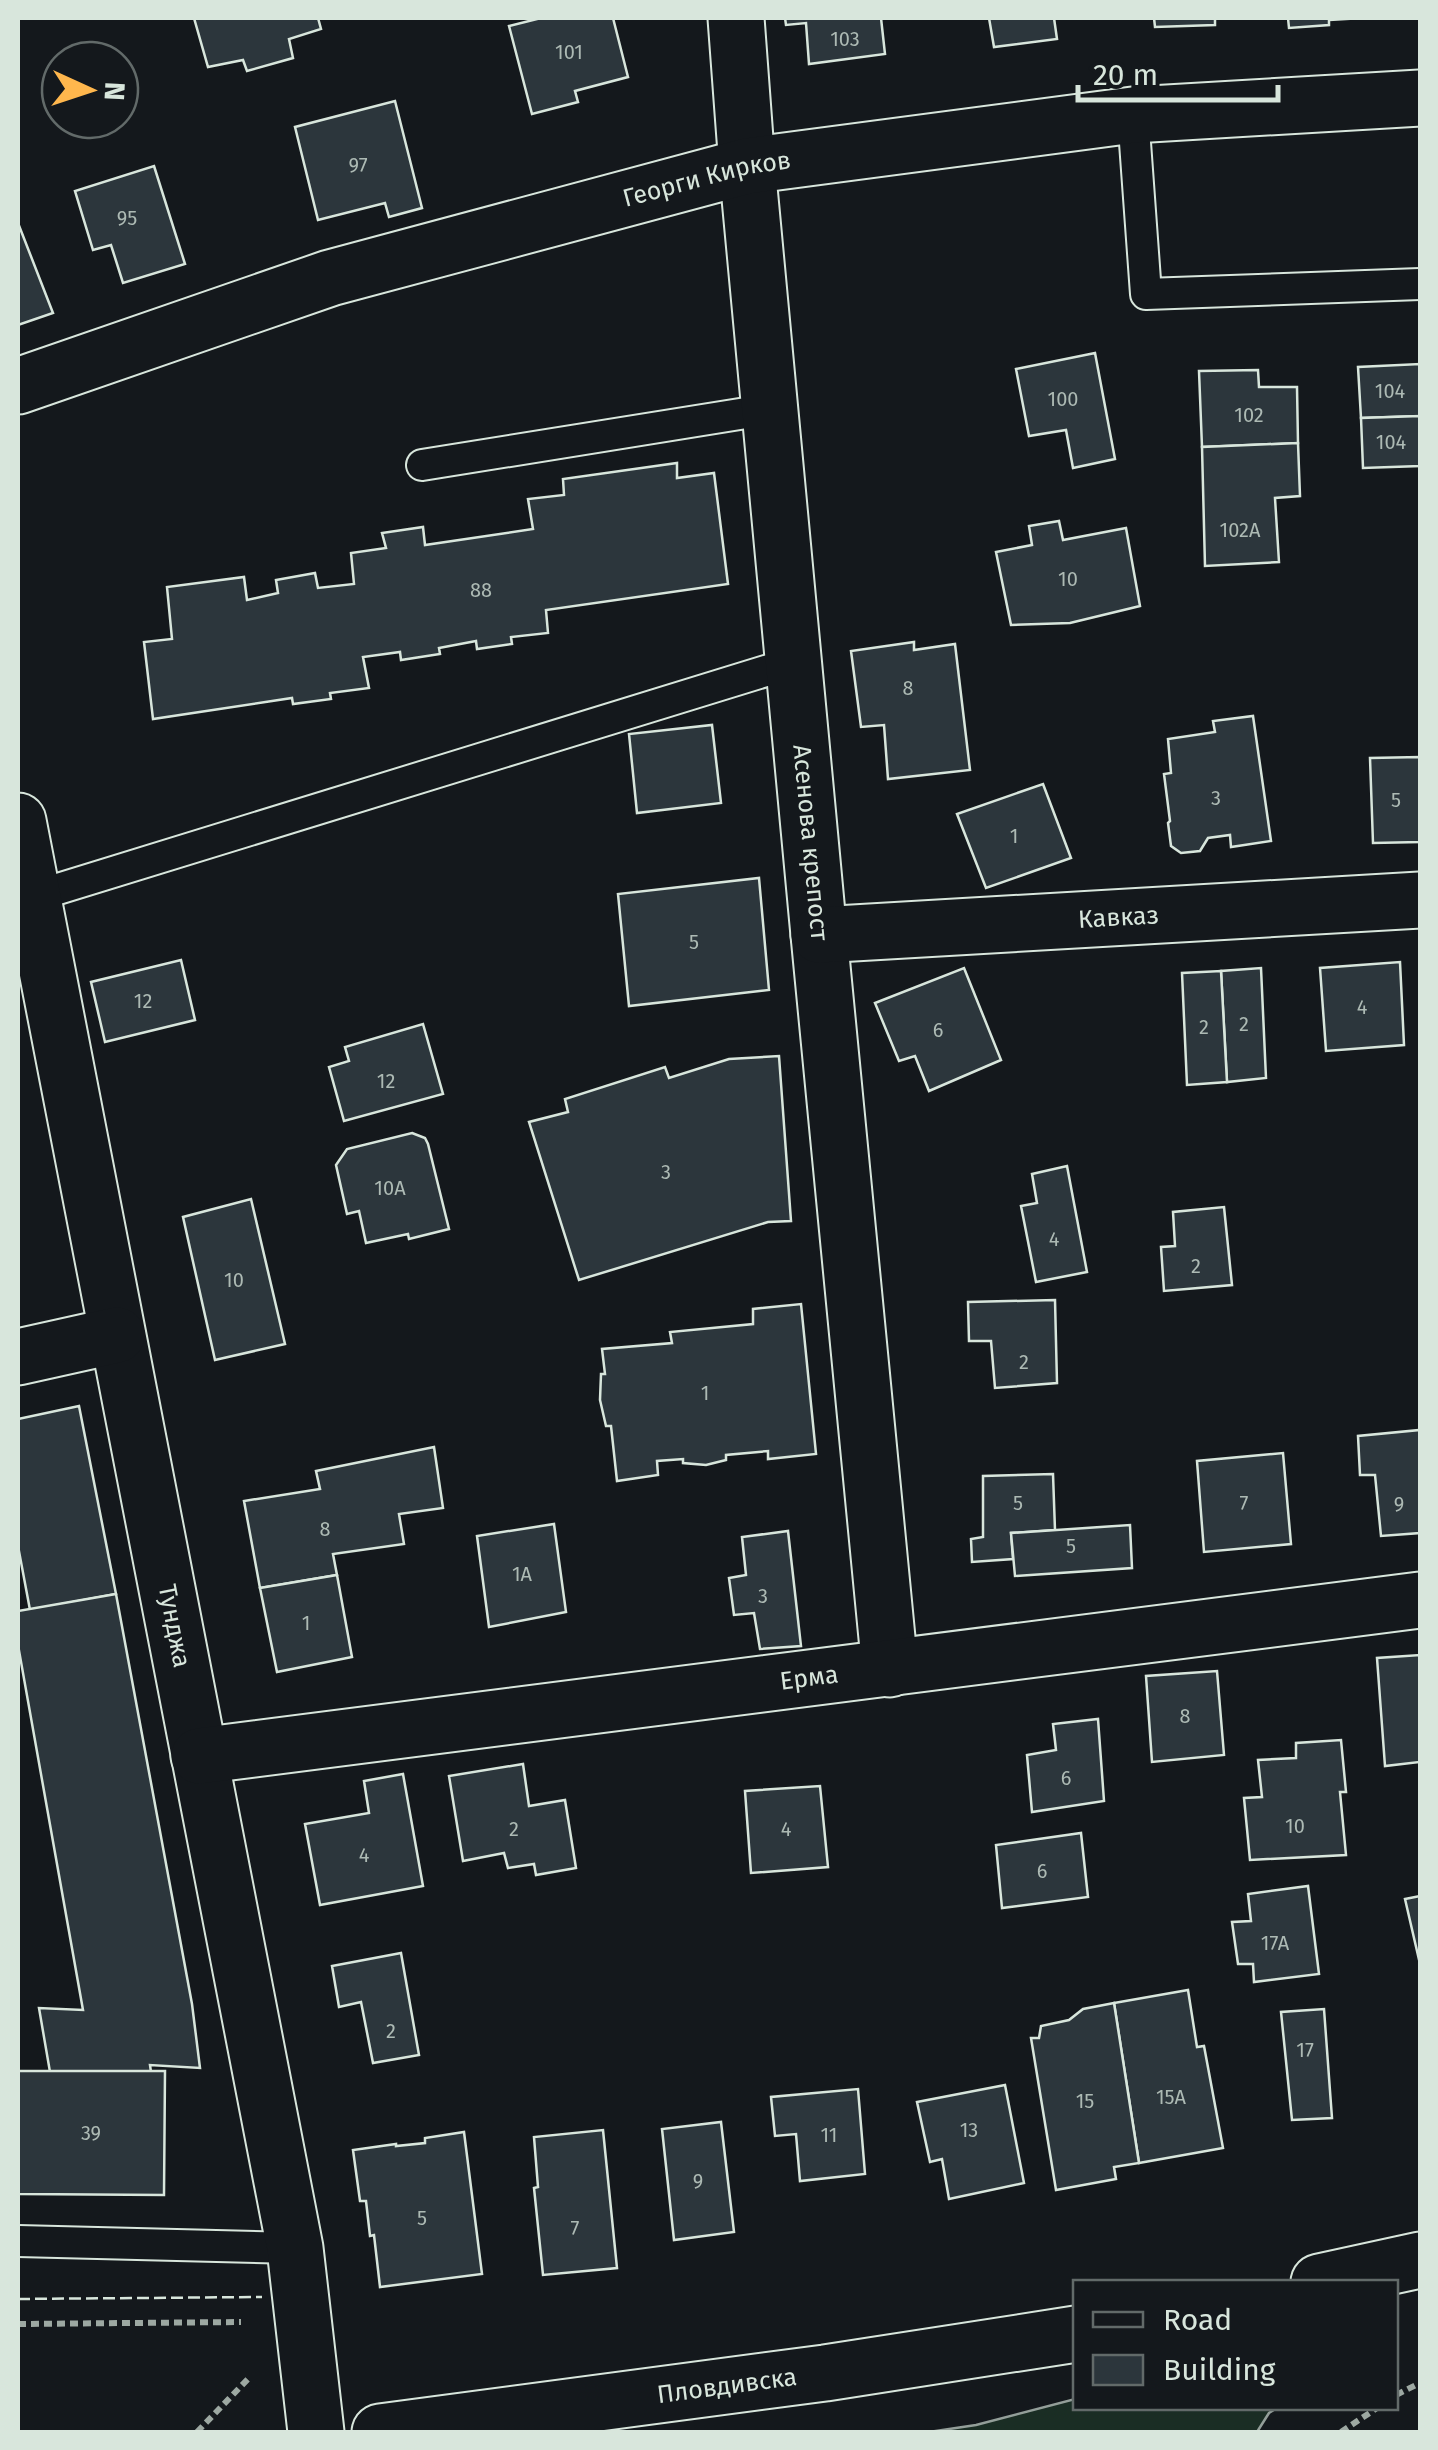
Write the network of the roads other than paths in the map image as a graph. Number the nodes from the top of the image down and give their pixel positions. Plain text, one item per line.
1 (736, 18) edge
2 (1420, 98) edge
3 (1133, 114) junction
4 (747, 166) junction
5 (1420, 284) edge
6 (18, 386) edge
7 (771, 409) junction
8 (422, 464) dead end
9 (795, 662) junction
10 (18, 821) edge
11 (32, 898) junction
12 (1420, 900) edge
13 (818, 934) junction
14 (116, 1335) junction
15 (18, 1357) edge
16 (1420, 1600) edge
17 (890, 1669) junction
18 (198, 1756) junction
19 (18, 2242) edge
20 (295, 2248) junction
21 (1420, 2260) edge
22 (1328, 2280) edge
23 (1073, 2334) edge
24 (316, 2432) edge
25 (380, 2432) edge

1 - 4 street, Асенова крепост
2 - 3 street, Георги Кирков
3 - 4 street, Георги Кирков
3 - 5 lane
4 - 6 street, Георги Кирков
4 - 7 street, Асенова крепост
7 - 8 lane
7 - 9 street, Асенова крепост
9 - 11 lane
9 - 13 street, Асенова крепост
10 - 11 street, Тунджа
11 - 14 street, Тунджа
12 - 13 street, Кавказ
13 - 17 street, Асенова крепост
14 - 15 street
14 - 18 street, Тунджа
16 - 17 street, Ерма
17 - 18 street, Ерма
18 - 20 street, Тунджа
19 - 20 lane
20 - 24 street, Тунджа
21 - 22 street
23 - 25 street, Пловдивска

